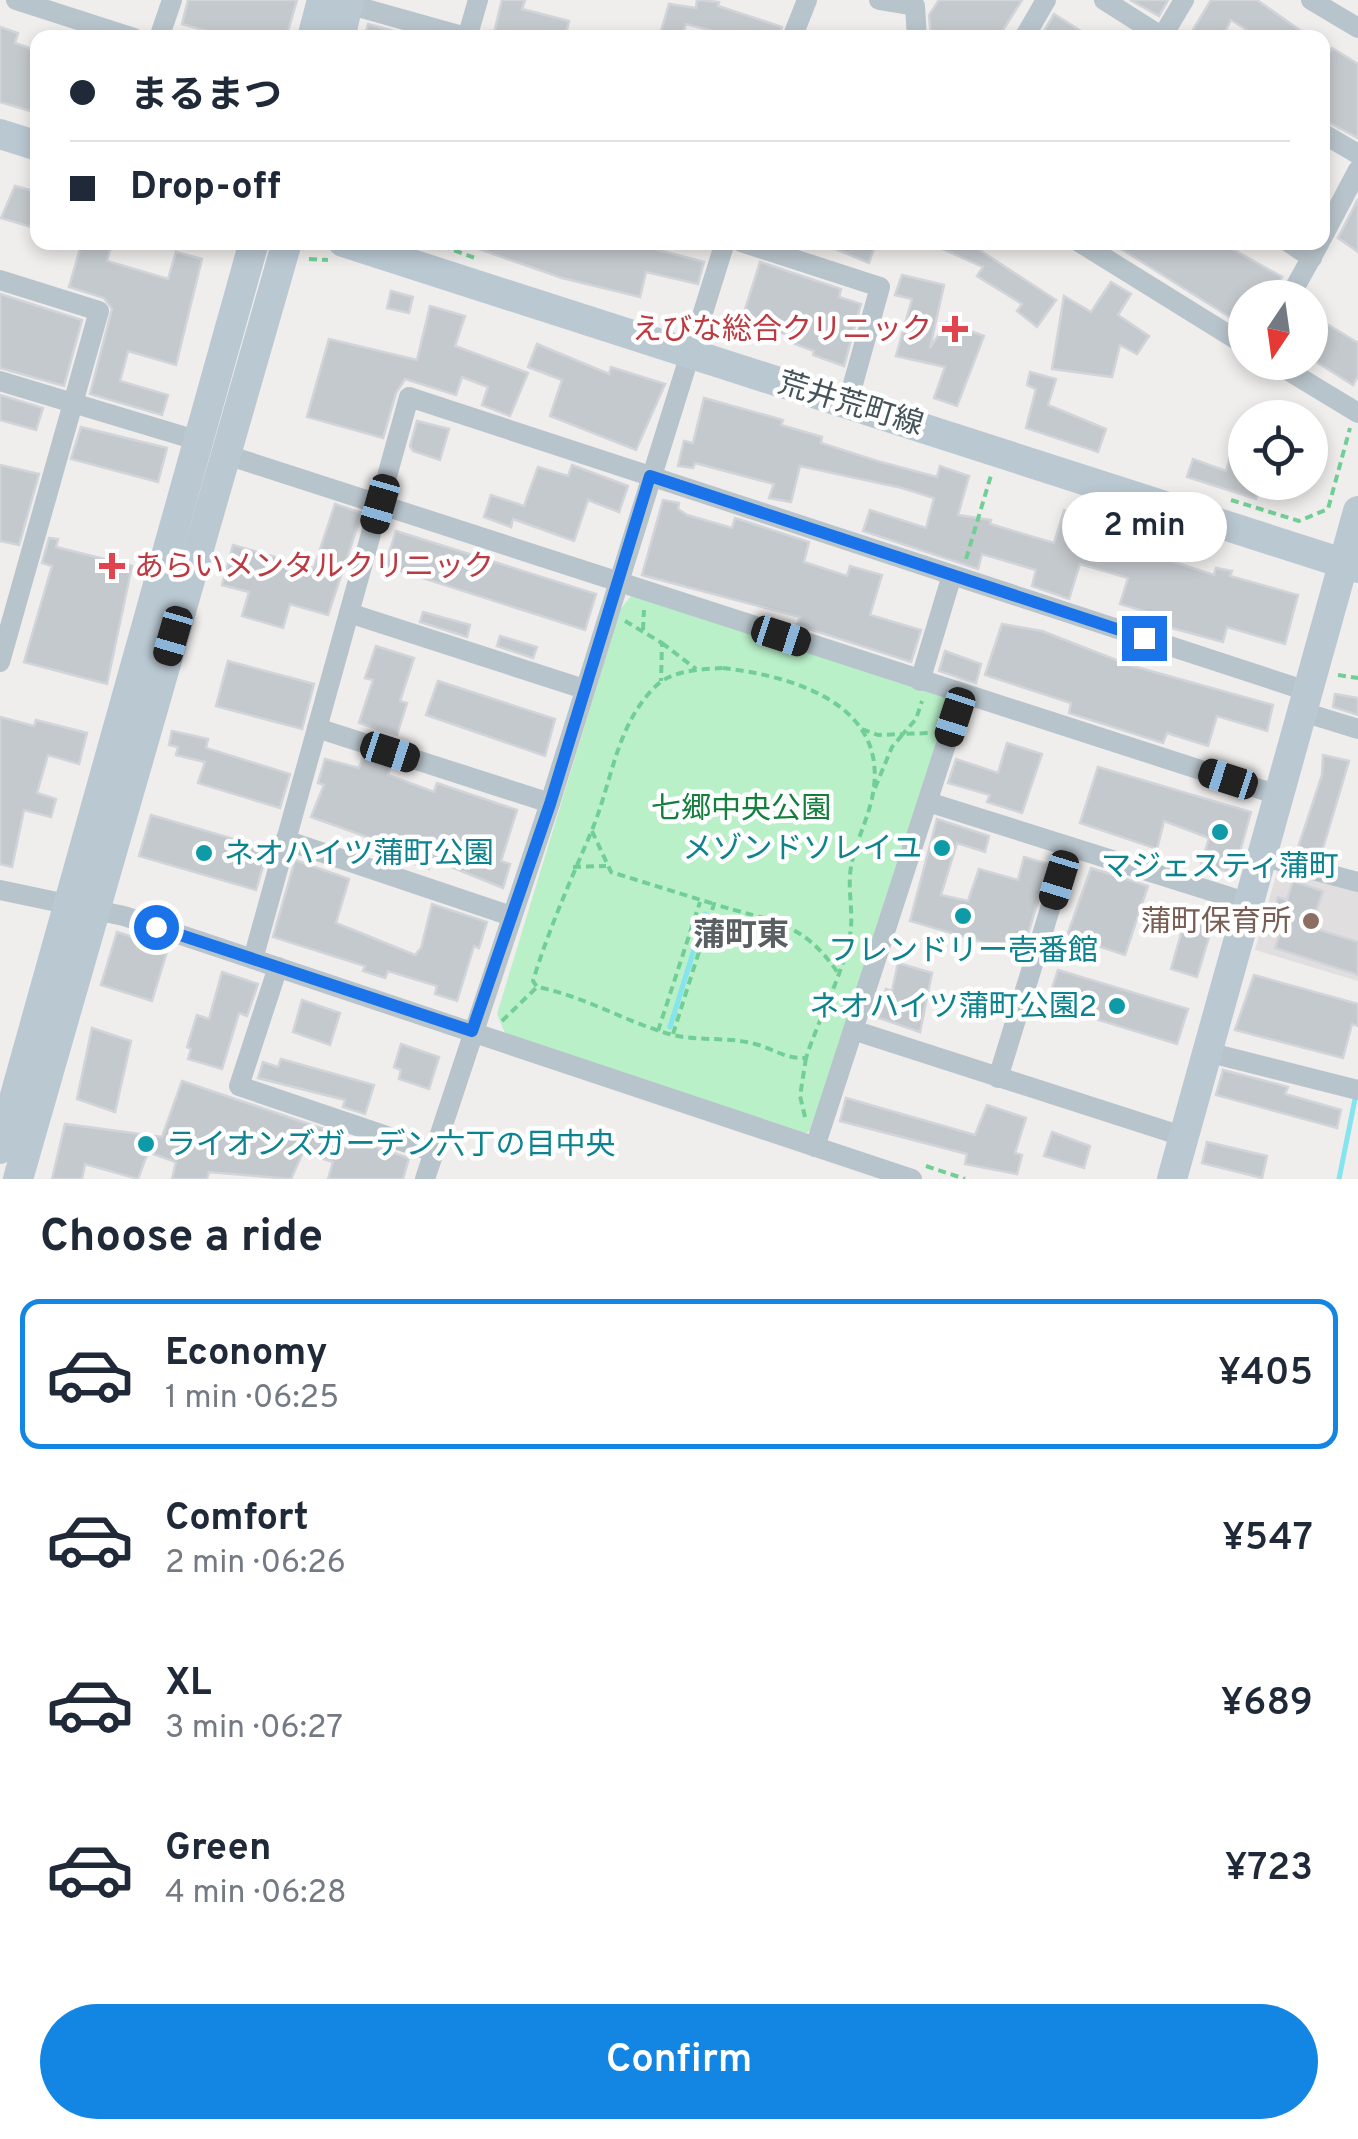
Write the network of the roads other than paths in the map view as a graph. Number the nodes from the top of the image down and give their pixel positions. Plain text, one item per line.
1 (16, 0) edge
2 (172, 0) edge
3 (478, 0) edge
4 (807, 0) edge
5 (879, 0) edge
6 (1046, 0) edge
7 (1104, 0) edge
8 (1184, 0) edge
9 (1311, 0) edge
10 (340, 2) edge
11 (1358, 28) edge
12 (109, 30) edge
13 (162, 30) edge
14 (318, 30) edge
15 (340, 30) edge
16 (442, 30) edge
17 (470, 30) edge
18 (795, 30) edge
19 (916, 30) edge
20 (1029, 30) edge
21 (1152, 30) edge
22 (1167, 30) edge
23 (0, 134) edge
24 (1330, 138) edge
25 (30, 143) edge
26 (1358, 154) edge
27 (1358, 170) edge
28 (1330, 223) edge
29 (252, 250) edge
30 (285, 250) edge
31 (368, 250) edge
32 (723, 250) edge
33 (766, 250) edge
34 (1092, 250) edge
35 (1316, 250) edge
36 (0, 280) edge
37 (1299, 280) edge
38 (1228, 334) edge
39 (689, 353) junction
40 (1298, 380) edge
41 (0, 381) edge
42 (75, 402) junction
43 (848, 402) junction
44 (1353, 422) edge
45 (196, 440) junction
46 (227, 455) junction
47 (650, 476) junction
48 (380, 504) junction
49 (1358, 511) edge
50 (1350, 565) edge
51 (956, 576) junction
52 (618, 583) junction
53 (349, 614) junction
54 (0, 662) edge
55 (923, 685) junction
56 (584, 689) junction
57 (1314, 692) junction
58 (962, 695) junction
59 (317, 728) junction
60 (1358, 728) edge
61 (1278, 795) junction
62 (928, 802) junction
63 (550, 804) junction
64 (286, 840) junction
65 (1069, 846) junction
66 (1264, 857) junction
67 (1358, 882) edge
68 (0, 890) edge
69 (1250, 903) junction
70 (81, 906) junction
71 (511, 916) junction
72 (253, 959) junction
73 (278, 967) junction
74 (472, 1031) junction
75 (856, 1031) junction
76 (1207, 1052) junction
77 (998, 1078) junction
78 (1354, 1089) edge
79 (1182, 1136) junction
80 (812, 1138) junction
81 (0, 1149) edge
82 (434, 1152) junction
83 (18, 1179) edge
84 (425, 1179) edge
85 (912, 1179) edge
86 (1172, 1179) edge

1 - 12 street
2 - 13 street
3 - 17 street
4 - 18 street
5 - 19 street
6 - 20 street
7 - 21 street
8 - 22 street
9 - 11 street
10 - 14 street
10 - 15 street
10 - 16 street
23 - 25 street
24 - 26 street
27 - 28 street
29 - 45 street
30 - 46 street
31 - 39 street, 荒井荒町線
32 - 39 street
33 - 43 street
34 - 38 street
35 - 37 street
36 - 42 street
39 - 43 street, 荒井荒町線
39 - 47 street
40 - 44 street
41 - 42 street
42 - 45 street
42 - 54 street
43 - 50 street, 荒井荒町線
45 - 70 street
46 - 48 street
46 - 70 street
47 - 48 street
47 - 51 street
47 - 52 street
48 - 52 street
48 - 53 street
49 - 50 street
50 - 57 street
51 - 55 street
51 - 57 street
52 - 55 street
52 - 56 street
53 - 56 street
53 - 59 street
55 - 58 street
56 - 63 street
57 - 60 street
57 - 61 street
58 - 61 street
58 - 62 street
59 - 63 street
59 - 64 street
61 - 66 street
62 - 65 street
62 - 75 street
63 - 71 street
64 - 71 street
64 - 72 street
65 - 69 street
65 - 77 street
66 - 67 street
66 - 69 street
68 - 70 street
69 - 76 street
70 - 72 street
70 - 81 street
70 - 83 street
71 - 74 street
72 - 73 street
73 - 74 street
73 - 82 street
74 - 80 street
74 - 82 street
75 - 77 street
75 - 80 street
76 - 78 street
76 - 79 street
77 - 79 street
79 - 86 street
80 - 85 street
82 - 84 street

